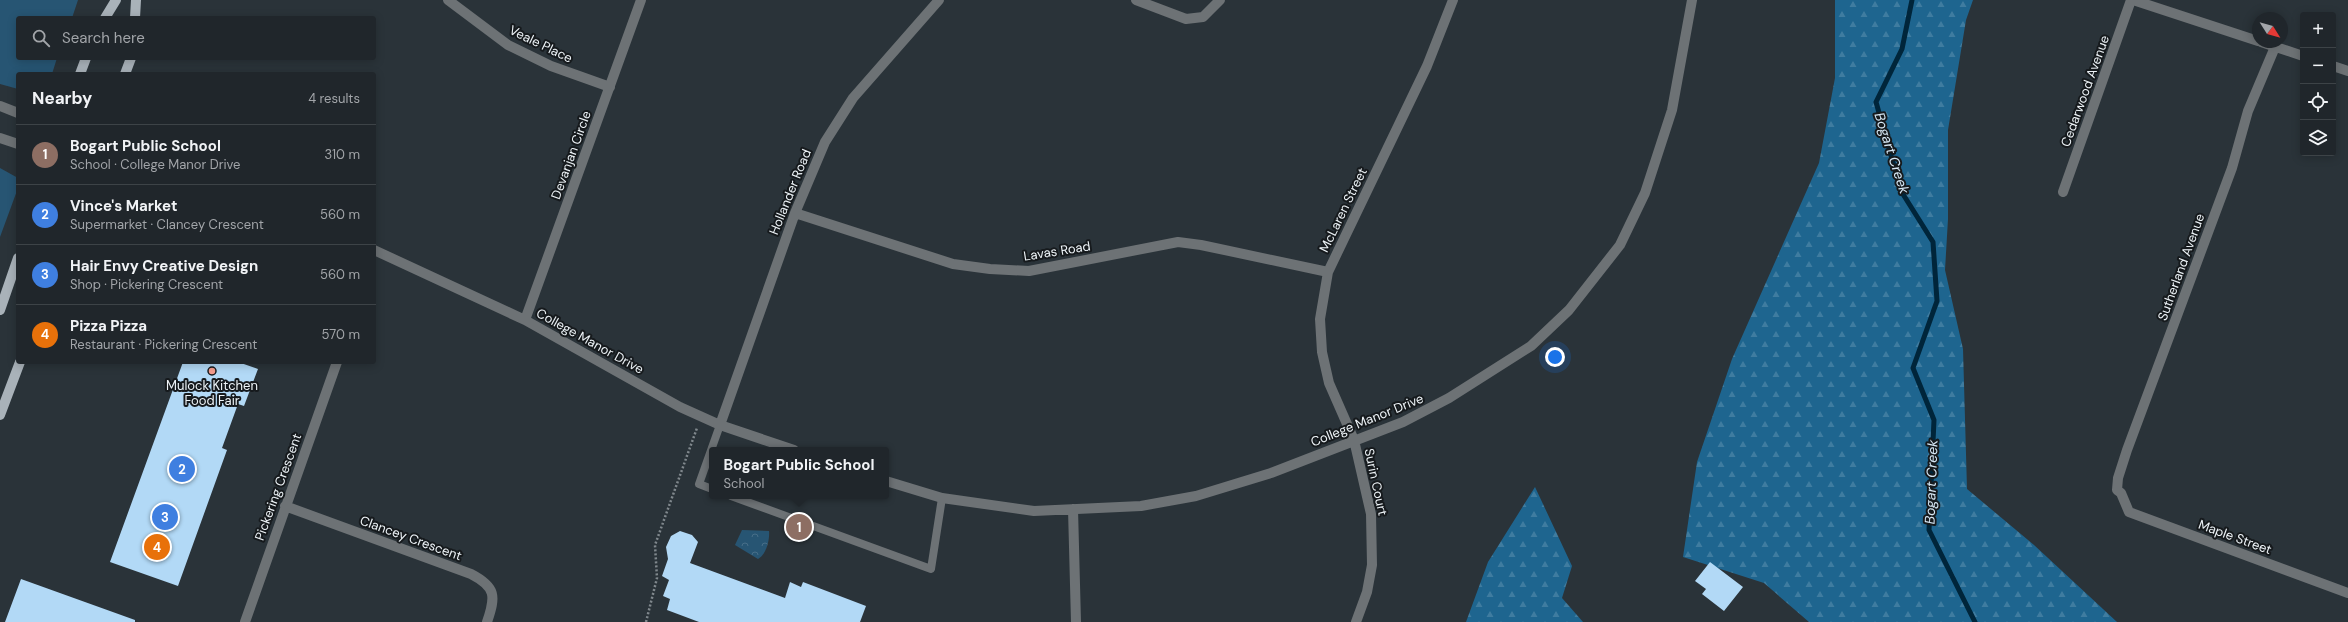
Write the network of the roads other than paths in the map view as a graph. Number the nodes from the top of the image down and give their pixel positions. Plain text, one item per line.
1 (116, 0) edge
2 (136, 0) edge
3 (448, 0) edge
4 (641, 0) edge
5 (939, 0) edge
6 (1136, 0) edge
7 (1220, 0) edge
8 (1453, 0) edge
9 (1692, 0) edge
10 (2132, 0) edge
11 (106, 16) edge
12 (135, 16) edge
13 (2252, 40) edge
14 (2273, 48) edge
15 (2280, 48) edge
16 (2300, 55) edge
17 (85, 60) edge
18 (130, 60) edge
19 (2336, 67) edge
20 (2348, 71) edge
21 (81, 72) edge
22 (126, 72) edge
23 (610, 87) junction
24 (0, 106) edge
25 (16, 112) edge
26 (0, 138) edge
27 (16, 143) edge
28 (2063, 192) dead end
29 (795, 213) junction
30 (376, 254) edge
31 (16, 264) edge
32 (1328, 272) junction
33 (0, 310) edge
34 (525, 320) junction
35 (19, 364) edge
36 (336, 364) edge
37 (0, 415) edge
38 (720, 425) junction
39 (1354, 440) junction
40 (712, 447) edge
41 (785, 447) edge
42 (709, 456) edge
43 (889, 482) edge
44 (709, 488) edge
45 (2122, 496) joint
46 (942, 498) junction
47 (739, 499) edge
48 (285, 506) junction
49 (1073, 510) junction
50 (2348, 593) edge
51 (245, 622) edge
52 (487, 622) edge
53 (1076, 622) edge
54 (1356, 622) edge

1 - 11 main road
2 - 12 main road
3 - 23 street, Veale Place
4 - 23 street, Devanjan Circle
5 - 29 street, Hollander Road
6 - 7 street
8 - 32 street, McLaren Street
9 - 39 street, College Manor Drive
10 - 13 street
10 - 28 street, Cedarwood Avenue
14 - 45 street, Sutherland Avenue
15 - 16 street
17 - 21 main road
18 - 22 main road
19 - 20 street
23 - 34 street, Devanjan Circle
24 - 25 street
26 - 27 street
29 - 32 street, Lavas Road
29 - 38 street, Hollander Road
30 - 34 street, College Manor Drive
31 - 33 main road
32 - 39 street, McLaren Street
34 - 38 street, College Manor Drive
35 - 37 main road
36 - 48 street, Pickering Crescent
38 - 40 lane
38 - 41 street, College Manor Drive
39 - 49 street, College Manor Drive
39 - 54 street, Surin Court
42 - 44 lane
43 - 46 street, College Manor Drive
45 - 50 street, Maple Street
46 - 47 lane
46 - 49 street, College Manor Drive
48 - 51 street, Pickering Crescent
48 - 52 street, Clancey Crescent
49 - 53 street

